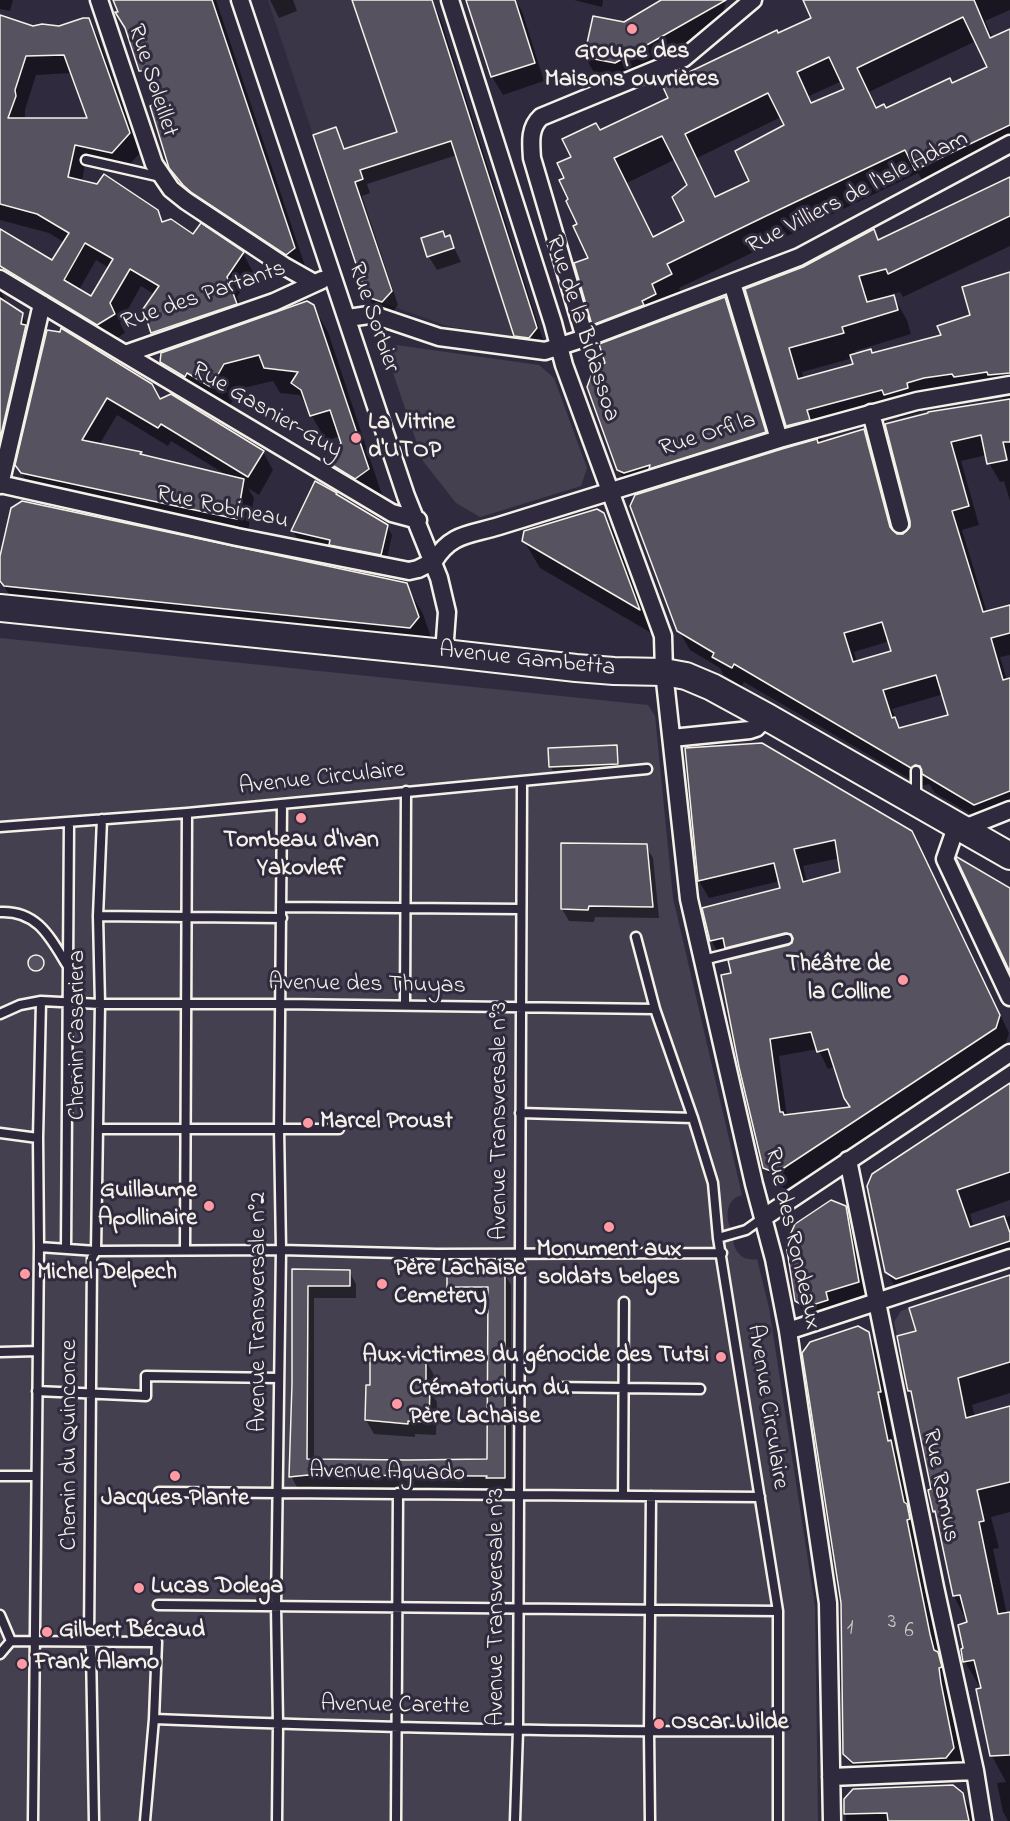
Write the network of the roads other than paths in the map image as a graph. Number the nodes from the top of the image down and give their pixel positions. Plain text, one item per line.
1 (99, 0) edge
2 (240, 0) edge
3 (450, 0) edge
4 (753, 0) edge
5 (1010, 144) edge
6 (86, 160) dead end
7 (162, 177) junction
8 (333, 275) junction
9 (0, 279) edge
10 (314, 283) junction
11 (732, 283) junction
12 (42, 304) junction
13 (348, 318) junction
14 (585, 338) junction
15 (559, 347) junction
16 (125, 354) junction
17 (1010, 385) edge
18 (871, 413) junction
19 (779, 439) junction
20 (0, 485) edge
21 (610, 492) junction
22 (418, 520) junction
23 (900, 524) dead end
24 (434, 561) junction
25 (0, 608) edge
26 (444, 653) junction
27 (664, 672) junction
28 (767, 717) junction
29 (672, 738) junction
30 (647, 770) dead end
31 (916, 771) dead end
32 (522, 781) junction
33 (916, 790) dead end
34 (406, 791) junction
35 (282, 804) junction
36 (1010, 810) edge
37 (187, 813) junction
38 (102, 819) junction
39 (69, 823) junction
40 (0, 827) edge
41 (962, 829) junction
42 (1010, 856) edge
43 (283, 907) junction
44 (406, 908) junction
45 (521, 909) junction
46 (0, 912) edge
47 (98, 916) junction
48 (185, 917) junction
49 (282, 918) junction
50 (636, 937) dead end
51 (788, 939) dead end
52 (703, 960) junction
53 (68, 965) junction
54 (1010, 997) edge
55 (41, 1001) junction
56 (67, 1002) junction
57 (99, 1004) junction
58 (282, 1004) junction
59 (186, 1005) junction
60 (405, 1005) junction
61 (519, 1008) junction
62 (655, 1009) junction
63 (0, 1014) edge
64 (1010, 1053) edge
65 (520, 1113) junction
66 (693, 1118) junction
67 (98, 1129) junction
68 (185, 1129) junction
69 (279, 1129) junction
70 (339, 1129) dead end
71 (0, 1133) edge
72 (38, 1138) junction
73 (848, 1160) junction
74 (763, 1218) junction
75 (718, 1238) junction
76 (39, 1247) junction
77 (66, 1248) junction
78 (185, 1250) junction
79 (281, 1250) junction
80 (96, 1251) junction
81 (722, 1253) junction
82 (520, 1255) junction
83 (1010, 1258) edge
84 (624, 1302) dead end
85 (877, 1302) junction
86 (788, 1331) junction
87 (38, 1351) junction
88 (0, 1352) edge
89 (279, 1378) junction
90 (552, 1388) dead end
91 (623, 1389) junction
92 (700, 1389) dead end
93 (37, 1391) junction
94 (90, 1395) junction
95 (0, 1476) edge
96 (36, 1476) junction
97 (159, 1492) dead end
98 (279, 1492) junction
99 (398, 1493) junction
100 (518, 1495) junction
101 (623, 1496) junction
102 (651, 1496) junction
103 (760, 1497) junction
104 (158, 1605) dead end
105 (276, 1606) junction
106 (398, 1607) junction
107 (517, 1609) junction
108 (650, 1610) junction
109 (778, 1611) junction
110 (0, 1615) edge
111 (11, 1641) junction
112 (89, 1641) junction
113 (35, 1642) junction
114 (0, 1654) edge
115 (154, 1719) junction
116 (278, 1724) junction
117 (397, 1726) junction
118 (518, 1730) junction
119 (778, 1731) junction
120 (648, 1732) junction
121 (975, 1771) junction
122 (831, 1777) junction
123 (33, 1821) edge
124 (94, 1821) edge
125 (146, 1821) edge
126 (277, 1821) edge
127 (396, 1821) edge
128 (515, 1821) edge
129 (650, 1821) edge
130 (778, 1821) edge
131 (832, 1821) edge
132 (983, 1821) edge

1 - 7 street, Rue Soleillet
2 - 8 street, Rue Sorbier
3 - 15 street, Rue de la Bidassoa
4 - 14 street
5 - 11 street, Rue Villiers de l'Isle Adam
6 - 7 lane, Rue Soleillet
7 - 10 street, Rue Soleillet
8 - 10 street, Rue des Partants
8 - 13 street, Rue Sorbier
9 - 12 street, Rue des Partants
10 - 16 street, Rue des Partants
11 - 14 street, Rue Villiers de l'Isle Adam
11 - 19 street
12 - 16 street, Rue des Partants
12 - 20 street
13 - 15 street, Rue Villiers de l'Isle Adam
13 - 22 street, Rue Sorbier
14 - 15 street, Rue Villiers de l'Isle Adam
15 - 21 street, Rue de la Bidassoa
16 - 22 street, Rue Gasnier-Guy
17 - 18 street, Rue Orfila
18 - 19 street, Rue Orfila
18 - 23 street
19 - 21 street, Rue Orfila
20 - 24 street, Rue Robineau
21 - 24 street, Rue Orfila
21 - 27 street, Rue de la Bidassoa
22 - 24 street, Rue Sorbier
24 - 26 street, Rue Sorbier
25 - 26 main road, Avenue Gambetta
26 - 27 main road, Avenue Gambetta
27 - 28 main road, Avenue Gambetta
27 - 29 street, Rue des Rondeaux
28 - 29 street
28 - 41 main road, Avenue Gambetta
29 - 52 street, Rue des Rondeaux
30 - 32 lane, Avenue Circulaire
31 - 33 lane
32 - 34 lane, Avenue Circulaire
32 - 45 lane, Avenue Transversale n°3
34 - 35 lane, Avenue Circulaire
34 - 44 lane
35 - 37 lane, Avenue Circulaire
35 - 43 lane, Avenue Transversale n°2
36 - 41 street
37 - 38 lane, Avenue Circulaire
37 - 48 lane
38 - 39 lane, Avenue Circulaire
38 - 47 lane, Chemin Casariera
39 - 40 lane, Avenue Circulaire
39 - 53 lane
41 - 42 main road, Avenue Gambetta
41 - 54 street
43 - 44 lane
43 - 49 lane, Avenue Transversale n°2
44 - 45 lane
44 - 60 lane
45 - 61 lane, Avenue Transversale n°3
46 - 53 lane
47 - 48 lane
47 - 57 lane, Chemin Casariera
48 - 49 lane
48 - 59 lane
49 - 58 lane, Avenue Transversale n°2
50 - 62 lane
51 - 52 lane
52 - 74 street, Rue des Rondeaux
53 - 56 lane
55 - 56 lane, Avenue des Thuyas
55 - 63 lane, Avenue des Thuyas
55 - 72 lane
56 - 57 lane, Avenue des Thuyas
56 - 77 lane
57 - 59 lane, Avenue des Thuyas
57 - 67 lane, Chemin Casariera
58 - 59 lane, Avenue des Thuyas
58 - 60 lane, Avenue des Thuyas
58 - 69 lane, Avenue Transversale n°2
59 - 68 lane
60 - 61 lane, Avenue des Thuyas
61 - 62 lane, Avenue des Thuyas
61 - 65 lane, Avenue Transversale n°3
62 - 66 lane, Avenue Circulaire
64 - 73 street
65 - 66 lane
65 - 82 lane, Avenue Transversale n°3
66 - 75 lane, Avenue Circulaire
67 - 68 lane
67 - 80 lane, Chemin Casariera
68 - 69 lane
68 - 78 lane
69 - 70 lane
69 - 79 lane, Avenue Transversale n°2
71 - 72 lane
72 - 76 lane
73 - 74 street
73 - 85 street, Rue Ramus
74 - 75 lane
74 - 86 street, Rue des Rondeaux
75 - 81 lane, Avenue Circulaire
76 - 77 lane
76 - 87 lane
77 - 80 lane
78 - 79 lane
78 - 80 lane
79 - 82 lane
79 - 89 lane, Avenue Transversale n°2
80 - 94 lane, Chemin du Quinconce
81 - 82 lane
81 - 103 lane, Avenue Circulaire
82 - 100 lane, Avenue Transversale n°3
83 - 85 street
84 - 91 lane
85 - 86 street
85 - 121 street, Rue Ramus
86 - 122 street, Rue des Rondeaux
87 - 88 lane
87 - 93 lane
89 - 94 lane
89 - 98 lane, Avenue Transversale n°2
90 - 91 lane
91 - 92 lane
91 - 101 lane
93 - 94 lane
93 - 96 lane
94 - 112 lane, Chemin du Quinconce
95 - 96 lane
96 - 113 lane
97 - 98 lane, Avenue Aguado
98 - 99 lane, Avenue Aguado
98 - 105 lane, Avenue Transversale n°2
99 - 100 lane, Avenue Aguado
99 - 106 lane
100 - 101 lane, Avenue Aguado
100 - 107 lane, Avenue Transversale n°3
101 - 102 lane, Avenue Aguado
102 - 103 lane, Avenue Aguado
102 - 108 lane
103 - 109 lane, Avenue Circulaire
104 - 105 lane
105 - 106 lane
105 - 116 lane, Avenue Transversale n°2
106 - 107 lane
106 - 117 lane
107 - 108 lane
107 - 118 lane, Avenue Transversale n°3
108 - 109 lane
108 - 120 lane
109 - 119 lane, Avenue Circulaire
110 - 111 lane
111 - 113 lane
111 - 114 lane
112 - 113 lane
112 - 115 lane
112 - 124 lane, Chemin du Quinconce
113 - 123 lane
115 - 116 lane, Avenue Carette
115 - 125 lane
116 - 117 lane, Avenue Carette
116 - 126 lane, Avenue Transversale n°2
117 - 118 lane, Avenue Carette
117 - 127 lane
118 - 120 lane, Avenue Carette
118 - 128 lane, Avenue Transversale n°3
119 - 120 lane, Avenue Carette
119 - 130 lane, Avenue Circulaire
120 - 129 lane
121 - 122 street
121 - 132 street, Rue Ramus
122 - 131 street, Rue des Rondeaux

